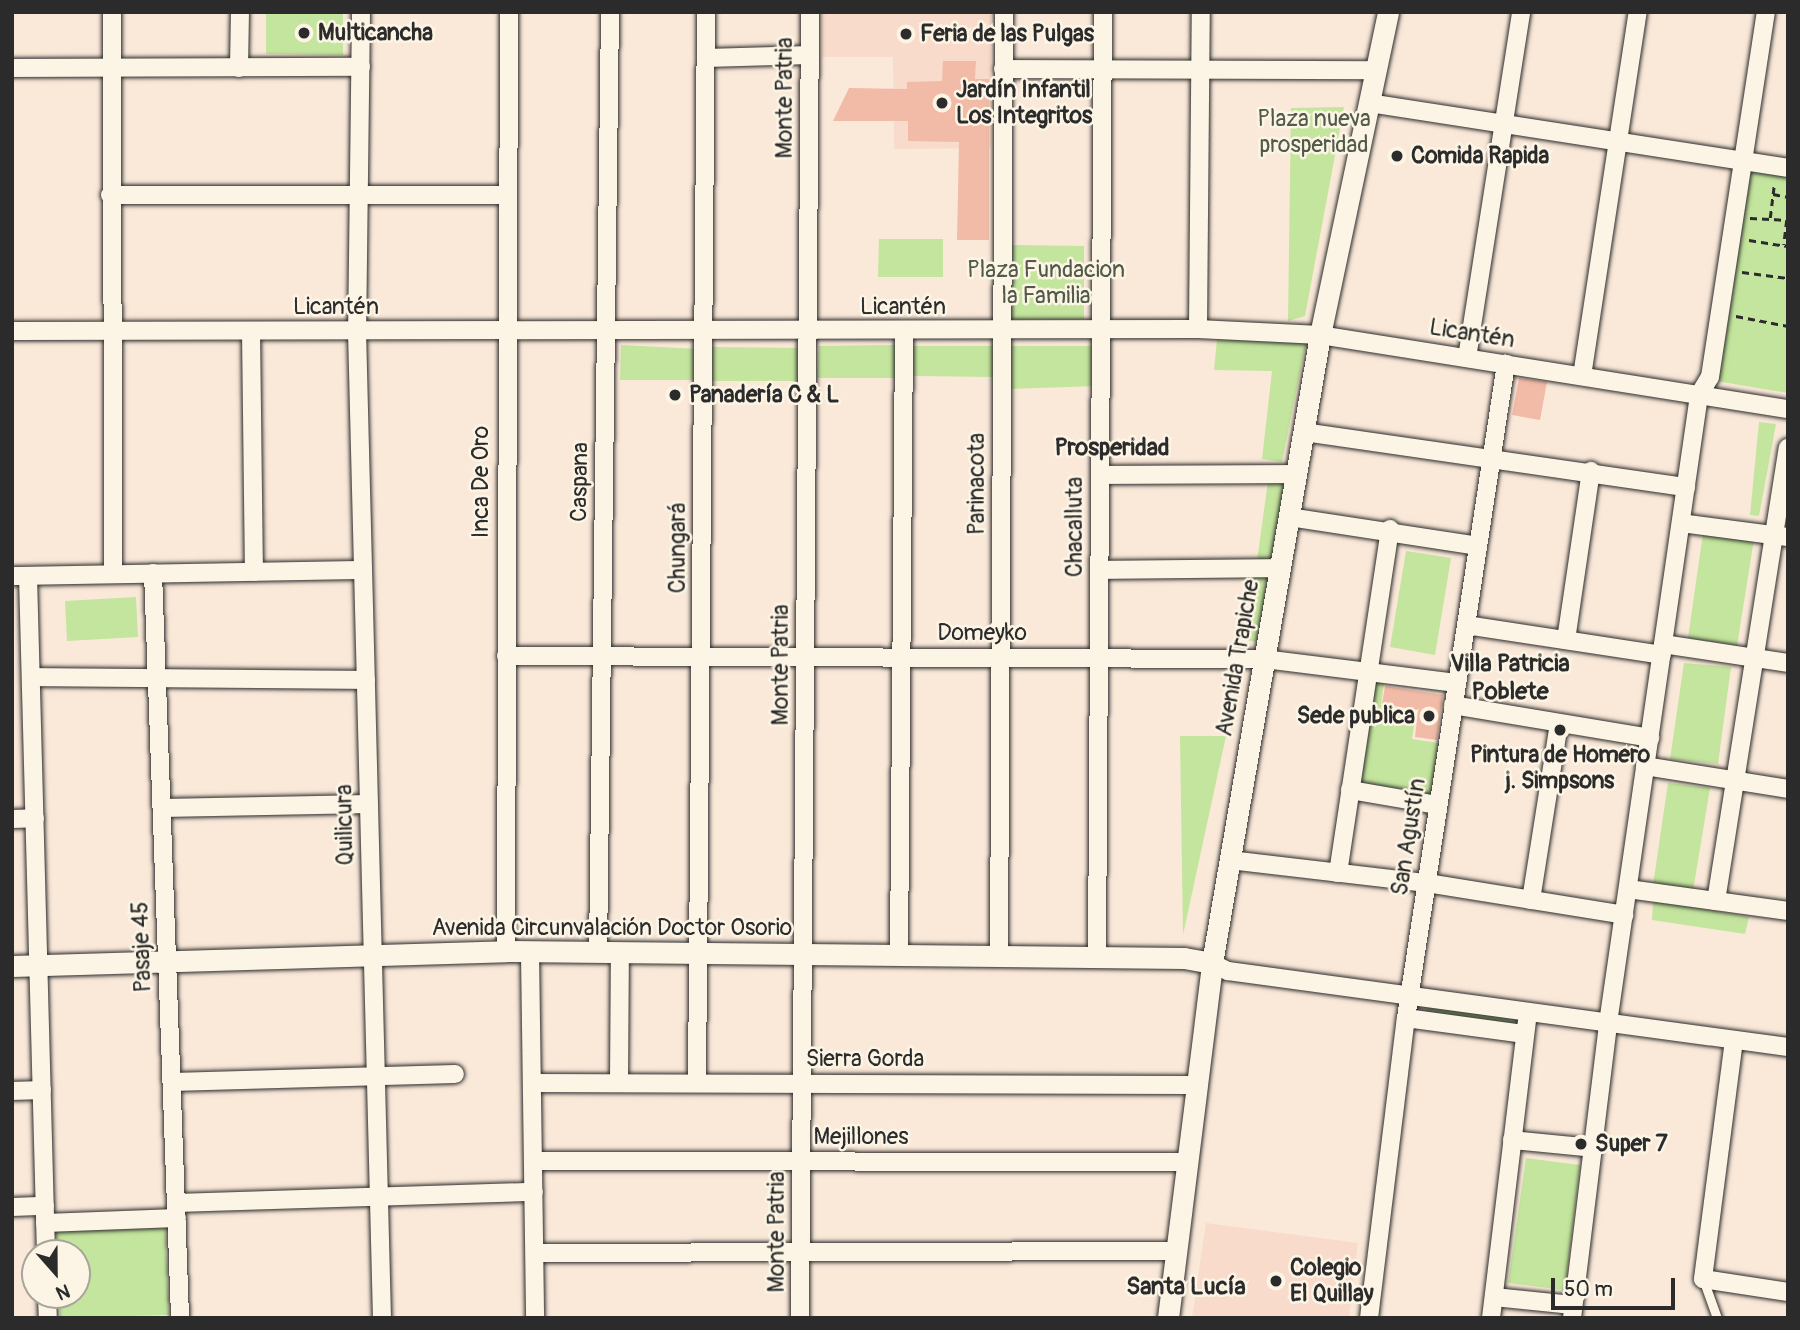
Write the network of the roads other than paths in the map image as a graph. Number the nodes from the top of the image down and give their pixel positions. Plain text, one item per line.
1 (112, 12) edge
2 (240, 12) edge
3 (361, 12) edge
4 (509, 12) edge
5 (610, 12) edge
6 (706, 12) edge
7 (810, 12) edge
8 (1004, 12) edge
9 (1103, 12) edge
10 (1201, 12) edge
11 (1388, 12) edge
12 (1521, 12) edge
13 (1638, 12) edge
14 (1766, 12) edge
15 (810, 55) junction
16 (706, 58) junction
17 (361, 67) junction
18 (12, 68) edge
19 (111, 68) junction
20 (239, 68) junction
21 (1003, 69) junction
22 (1103, 69) junction
23 (1200, 70) junction
24 (1376, 70) junction
25 (1369, 103) junction
26 (1504, 124) junction
27 (1618, 141) junction
28 (1741, 160) junction
29 (1782, 167) edge
30 (361, 194) junction
31 (110, 195) junction
32 (508, 195) junction
33 (1198, 329) junction
34 (12, 331) edge
35 (109, 331) junction
36 (251, 331) junction
37 (357, 331) junction
38 (506, 331) junction
39 (606, 331) junction
40 (704, 331) junction
41 (808, 331) junction
42 (904, 331) junction
43 (1002, 331) junction
44 (1099, 331) junction
45 (1320, 335) junction
46 (1467, 358) junction
47 (1506, 364) junction
48 (1582, 376) junction
49 (1699, 395) junction
50 (1788, 409) edge
51 (1303, 432) junction
52 (1788, 449) edge
53 (1492, 459) junction
54 (1591, 471) junction
55 (1296, 474) junction
56 (1100, 475) junction
57 (1686, 487) junction
58 (1289, 517) junction
59 (1681, 523) junction
60 (1391, 529) junction
61 (1781, 536) edge
62 (1478, 546) junction
63 (1280, 568) junction
64 (363, 570) junction
65 (1100, 570) junction
66 (254, 572) junction
67 (153, 573) junction
68 (113, 574) junction
69 (20, 576) edge
70 (1466, 625) junction
71 (1566, 640) junction
72 (1663, 650) junction
73 (506, 656) junction
74 (1755, 656) junction
75 (602, 657) junction
76 (702, 657) junction
77 (806, 657) junction
78 (901, 658) junction
79 (1000, 658) junction
80 (1099, 659) junction
81 (1264, 659) junction
82 (1788, 663) edge
83 (1367, 672) junction
84 (157, 678) junction
85 (366, 680) junction
86 (1457, 683) junction
87 (31, 684) junction
88 (12, 691) edge
89 (1453, 705) junction
90 (1559, 724) junction
91 (1650, 738) junction
92 (1646, 766) junction
93 (1735, 780) junction
94 (1350, 789) junction
95 (1788, 789) edge
96 (369, 804) junction
97 (1438, 805) junction
98 (162, 808) junction
99 (12, 818) edge
100 (34, 818) junction
101 (1230, 860) junction
102 (1338, 873) junction
103 (1427, 883) junction
104 (1628, 888) junction
105 (1531, 900) junction
106 (1716, 901) junction
107 (1788, 911) edge
108 (1624, 915) junction
109 (506, 951) junction
110 (530, 953) junction
111 (598, 953) junction
112 (620, 953) junction
113 (699, 954) junction
114 (373, 955) junction
115 (803, 955) junction
116 (899, 956) junction
117 (999, 957) junction
118 (1097, 958) junction
119 (167, 961) junction
120 (1212, 963) junction
121 (38, 965) junction
122 (12, 966) edge
123 (1409, 996) junction
124 (1528, 1012) junction
125 (1406, 1018) junction
126 (1608, 1023) junction
127 (1525, 1034) junction
128 (1734, 1040) junction
129 (1788, 1047) edge
130 (455, 1074) dead end
131 (376, 1076) junction
132 (172, 1082) junction
133 (532, 1083) junction
134 (619, 1083) junction
135 (697, 1083) junction
136 (802, 1084) junction
137 (1197, 1085) junction
138 (42, 1090) junction
139 (12, 1091) edge
140 (1513, 1140) junction
141 (1594, 1148) junction
142 (533, 1161) junction
143 (802, 1161) junction
144 (1188, 1162) junction
145 (534, 1192) junction
146 (379, 1197) junction
147 (12, 1207) edge
148 (176, 1211) junction
149 (45, 1215) junction
150 (46, 1239) edge
151 (801, 1250) junction
152 (1176, 1251) junction
153 (534, 1253) junction
154 (1703, 1279) junction
155 (1788, 1292) edge
156 (1494, 1297) junction
157 (1573, 1312) edge
158 (180, 1318) edge
159 (382, 1318) edge
160 (535, 1318) edge
161 (800, 1318) edge
162 (1168, 1318) edge
163 (1368, 1318) edge
164 (1491, 1318) edge
165 (1717, 1318) edge

1 - 19 street
2 - 20 street
3 - 17 street, Quilicura
4 - 32 street, Inca De Oro
5 - 39 street, Caspana
6 - 16 street, Chungará
7 - 15 street, Monte Patria
8 - 21 street, Parinacota
9 - 22 street, Chacalluta
10 - 23 street
11 - 24 street, Avenida Trapiche
12 - 26 street
13 - 27 street
14 - 28 street
15 - 16 street
15 - 41 street, Monte Patria
16 - 40 street, Chungará
17 - 20 street
17 - 30 street, Quilicura
18 - 19 street
19 - 20 street
19 - 31 street
21 - 22 street
21 - 43 street, Parinacota
22 - 23 street
22 - 44 street, Chacalluta
23 - 24 street
23 - 33 street
24 - 25 street, Avenida Trapiche
25 - 26 street
25 - 45 street, Avenida Trapiche
26 - 27 street
26 - 46 street
27 - 28 street
27 - 48 street
28 - 29 street
28 - 49 street
30 - 31 street
30 - 32 street
30 - 37 street, Quilicura
31 - 35 street
32 - 38 street, Inca De Oro
33 - 44 street, Licantén
33 - 45 street, Licantén
34 - 35 street, Licantén
35 - 36 street, Licantén
35 - 68 street
36 - 37 street, Licantén
36 - 66 street
37 - 38 street, Licantén
37 - 64 street, Quilicura
38 - 39 street, Licantén
38 - 73 street, Inca De Oro
39 - 40 street, Licantén
39 - 75 street, Caspana
40 - 41 street, Licantén
40 - 76 street, Chungará
41 - 42 street, Licantén
41 - 77 street, Monte Patria
42 - 43 street, Licantén
42 - 78 street
43 - 44 street, Licantén
43 - 79 street, Parinacota
44 - 56 street, Chacalluta
45 - 46 street, Licantén
45 - 51 street, Avenida Trapiche
46 - 47 street, Licantén
47 - 48 street, Licantén
47 - 53 street, San Agustín
48 - 49 street, Licantén
49 - 50 street, Licantén
49 - 57 street
51 - 53 street
51 - 55 street, Avenida Trapiche
52 - 61 street
53 - 54 street
53 - 62 street, San Agustín
54 - 57 street
54 - 71 street
55 - 56 street
55 - 58 street, Avenida Trapiche
56 - 65 street, Chacalluta
57 - 59 street
58 - 60 street
58 - 63 street, Avenida Trapiche
59 - 61 street
59 - 72 street
60 - 62 street
60 - 83 street
61 - 74 street
62 - 70 street, San Agustín
63 - 65 street
63 - 81 street, Avenida Trapiche
64 - 66 street
64 - 85 street, Quilicura
65 - 80 street, Chacalluta
66 - 67 street
67 - 68 street
67 - 84 street, Pasaje 45
68 - 69 street
69 - 87 street
70 - 71 street
70 - 86 street, San Agustín
71 - 72 street
72 - 74 street
72 - 91 street
73 - 75 street, Domeyko
73 - 109 street, Inca De Oro
74 - 82 street
74 - 93 street
75 - 76 street, Domeyko
75 - 111 street, Caspana
76 - 77 street, Domeyko
76 - 113 street, Chungará
77 - 78 street, Domeyko
77 - 115 street, Monte Patria
78 - 79 street, Domeyko
78 - 116 street
79 - 80 street, Domeyko
79 - 117 street, Parinacota
80 - 81 street, Domeyko
80 - 118 street, Chacalluta
81 - 83 street, Domeyko
81 - 101 street, Avenida Trapiche
83 - 86 street, Domeyko
83 - 94 street
84 - 85 street
84 - 87 street
84 - 98 street, Pasaje 45
85 - 96 street, Quilicura
86 - 89 street, San Agustín
87 - 88 street
87 - 100 street
89 - 90 street
89 - 97 street, San Agustín
90 - 91 street
90 - 105 street
91 - 92 street
92 - 93 street
92 - 104 street
93 - 95 street
93 - 106 street
94 - 97 street
94 - 102 street
96 - 98 street
96 - 114 street, Quilicura
97 - 103 street, San Agustín
98 - 119 street, Pasaje 45
99 - 100 street
100 - 121 street
101 - 102 street
101 - 120 street, Avenida Trapiche
102 - 103 street
103 - 105 street
103 - 123 street, San Agustín
104 - 106 street
104 - 108 street
105 - 108 street
106 - 107 street
108 - 126 street
109 - 110 street, Avenida Circunvalación Doctor Osorio
109 - 114 street, Avenida Circunvalación Doctor Osorio
110 - 111 street, Avenida Circunvalación Doctor Osorio
110 - 133 street
111 - 112 street, Avenida Circunvalación Doctor Osorio
112 - 113 street, Avenida Circunvalación Doctor Osorio
112 - 134 street
113 - 115 street, Avenida Circunvalación Doctor Osorio
113 - 135 street, Chungará
114 - 119 street, Avenida Circunvalación Doctor Osorio
114 - 131 street, Quilicura
115 - 116 street, Avenida Circunvalación Doctor Osorio
115 - 136 street, Monte Patria
116 - 117 street, Avenida Circunvalación Doctor Osorio
117 - 118 street, Avenida Circunvalación Doctor Osorio
118 - 120 street, Avenida Circunvalación Doctor Osorio
119 - 121 street, Avenida Circunvalación Doctor Osorio
119 - 132 street, Pasaje 45
120 - 123 street
120 - 137 street, Avenida Trapiche
121 - 122 street, Avenida Circunvalación Doctor Osorio
121 - 138 street
123 - 124 street
123 - 125 street, San Agustín
124 - 126 street
124 - 127 street
125 - 127 street
125 - 163 street, San Agustín
126 - 128 street
126 - 141 street
127 - 140 street
128 - 129 street
128 - 154 street
130 - 131 street
131 - 132 street
131 - 146 street, Quilicura
132 - 148 street, Pasaje 45
133 - 134 street, Sierra Gorda
133 - 142 street
134 - 135 street, Sierra Gorda
135 - 136 street, Sierra Gorda
136 - 137 street, Sierra Gorda
136 - 143 street, Monte Patria
137 - 144 street, Avenida Trapiche
138 - 139 street
138 - 149 street
140 - 141 street
140 - 156 street
141 - 157 street
142 - 143 street, Mejillones
142 - 145 street
143 - 144 street, Mejillones
143 - 151 street, Monte Patria
144 - 152 street, Avenida Trapiche
145 - 146 street
145 - 153 street
146 - 148 street
146 - 159 street, Quilicura
147 - 149 street
148 - 149 street
148 - 158 street, Pasaje 45
149 - 150 street
151 - 152 street
151 - 153 street
151 - 161 street, Monte Patria
152 - 162 street, Avenida Trapiche
153 - 160 street
154 - 155 street
154 - 165 lane
156 - 157 street
156 - 164 street

